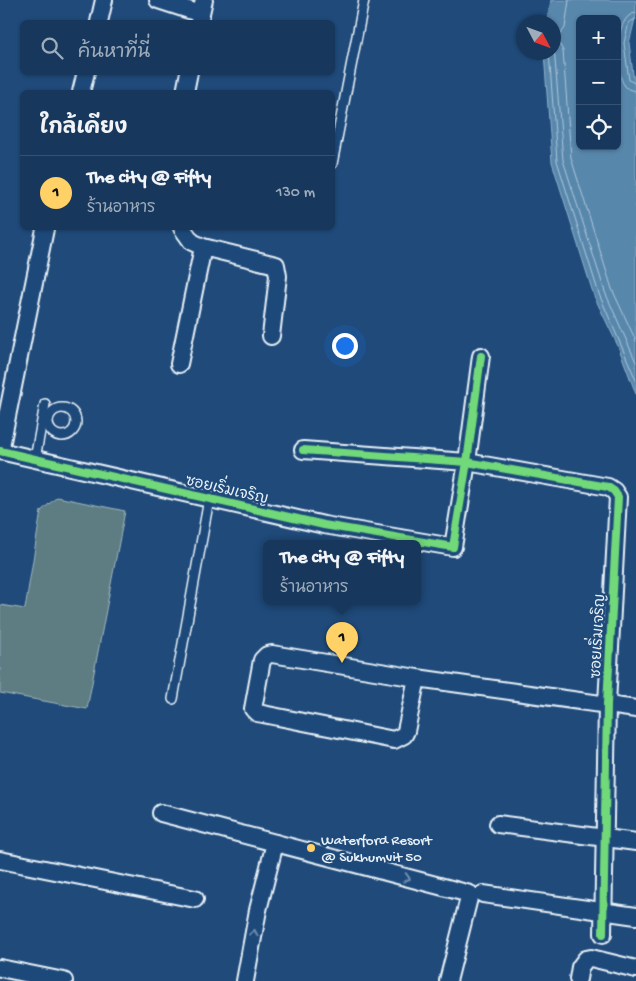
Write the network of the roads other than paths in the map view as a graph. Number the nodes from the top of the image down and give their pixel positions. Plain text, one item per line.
1 (104, 0) edge
2 (158, 0) edge
3 (364, 0) edge
4 (201, 12) edge
5 (99, 20) edge
6 (85, 75) edge
7 (188, 75) edge
8 (82, 90) edge
9 (185, 90) edge
10 (335, 149) edge
11 (45, 230) edge
12 (183, 230) edge
13 (203, 246) junction
14 (271, 336) dead end
15 (481, 356) dead end
16 (179, 364) dead end
17 (45, 404) dead end
18 (303, 450) dead end
19 (0, 451) edge
20 (36, 459) junction
21 (467, 462) junction
22 (209, 499) junction
23 (411, 540) edge
24 (421, 542) edge
25 (417, 678) junction
26 (174, 699) dead end
27 (607, 704) junction
28 (636, 709) edge
29 (161, 812) dead end
30 (498, 824) dead end
31 (604, 838) junction
32 (275, 842) junction
33 (636, 842) edge
34 (0, 860) edge
35 (482, 894) dead end
36 (196, 899) dead end
37 (604, 911) junction
38 (636, 916) edge
39 (603, 934) dead end
40 (0, 968) edge
41 (636, 968) edge
42 (578, 979) dead end
43 (64, 981) edge
44 (245, 981) edge
45 (448, 981) edge

1 - 5 street
2 - 4 street
3 - 10 lane
6 - 8 street
7 - 9 street
11 - 19 street, ซอยเริ่มเจริญ
12 - 13 street
13 - 14 street
13 - 16 street
15 - 21 street
17 - 20 lane
18 - 21 street, ซอยเริ่มเจริญ
19 - 20 street, ซอยเริ่มเจริญ
20 - 22 street, ซอยเริ่มเจริญ
21 - 24 street, ซอยเริ่มเจริญ
21 - 27 street, ซอยเริ่มเจริญ
22 - 23 street, ซอยเริ่มเจริญ
22 - 26 lane
25 - 25 street
25 - 27 street
27 - 28 street
27 - 31 street, ซอยเริ่มเจริญ
29 - 32 street
30 - 31 street
31 - 33 street
31 - 37 street, ซอยเริ่มเจริญ
44 -> 32 street
32 -> 45 street
34 - 36 street
35 - 37 street
37 - 38 street
37 - 39 street, ซอยเริ่มเจริญ
40 - 43 street
41 - 42 street

